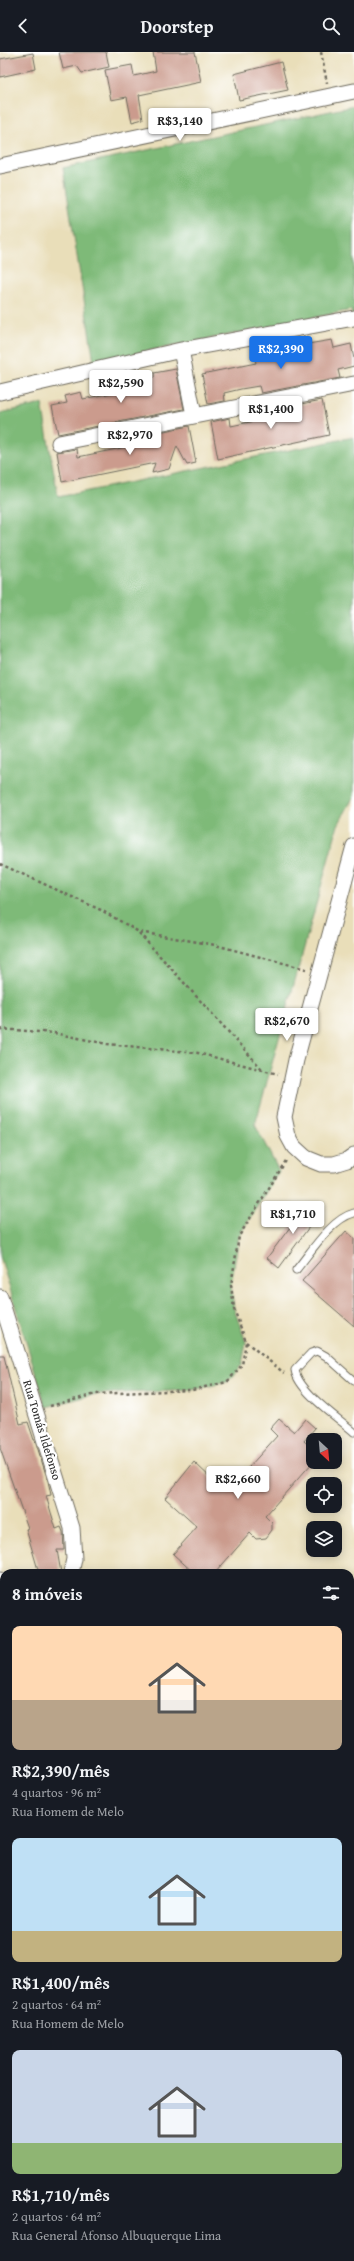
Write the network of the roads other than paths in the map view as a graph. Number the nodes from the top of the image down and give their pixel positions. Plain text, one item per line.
1 (354, 91) edge
2 (0, 166) edge
3 (354, 318) edge
4 (181, 350) junction
5 (354, 384) edge
6 (0, 392) edge
7 (194, 415) junction
8 (59, 443) dead end
9 (354, 846) edge
10 (354, 1155) edge
11 (354, 1213) edge
12 (296, 1270) dead end
13 (0, 1297) edge
14 (4, 1321) edge
15 (354, 1381) edge
16 (354, 1432) edge
17 (70, 1569) edge

1 - 2 street
3 - 4 street
4 - 6 street
4 - 7 street
5 - 7 street
7 - 8 street
9 - 10 street
11 - 12 lane
13 - 14 street, Rua Tomás Ildefonso
14 - 17 street, Rua Tomás Ildefonso
15 - 16 lane

